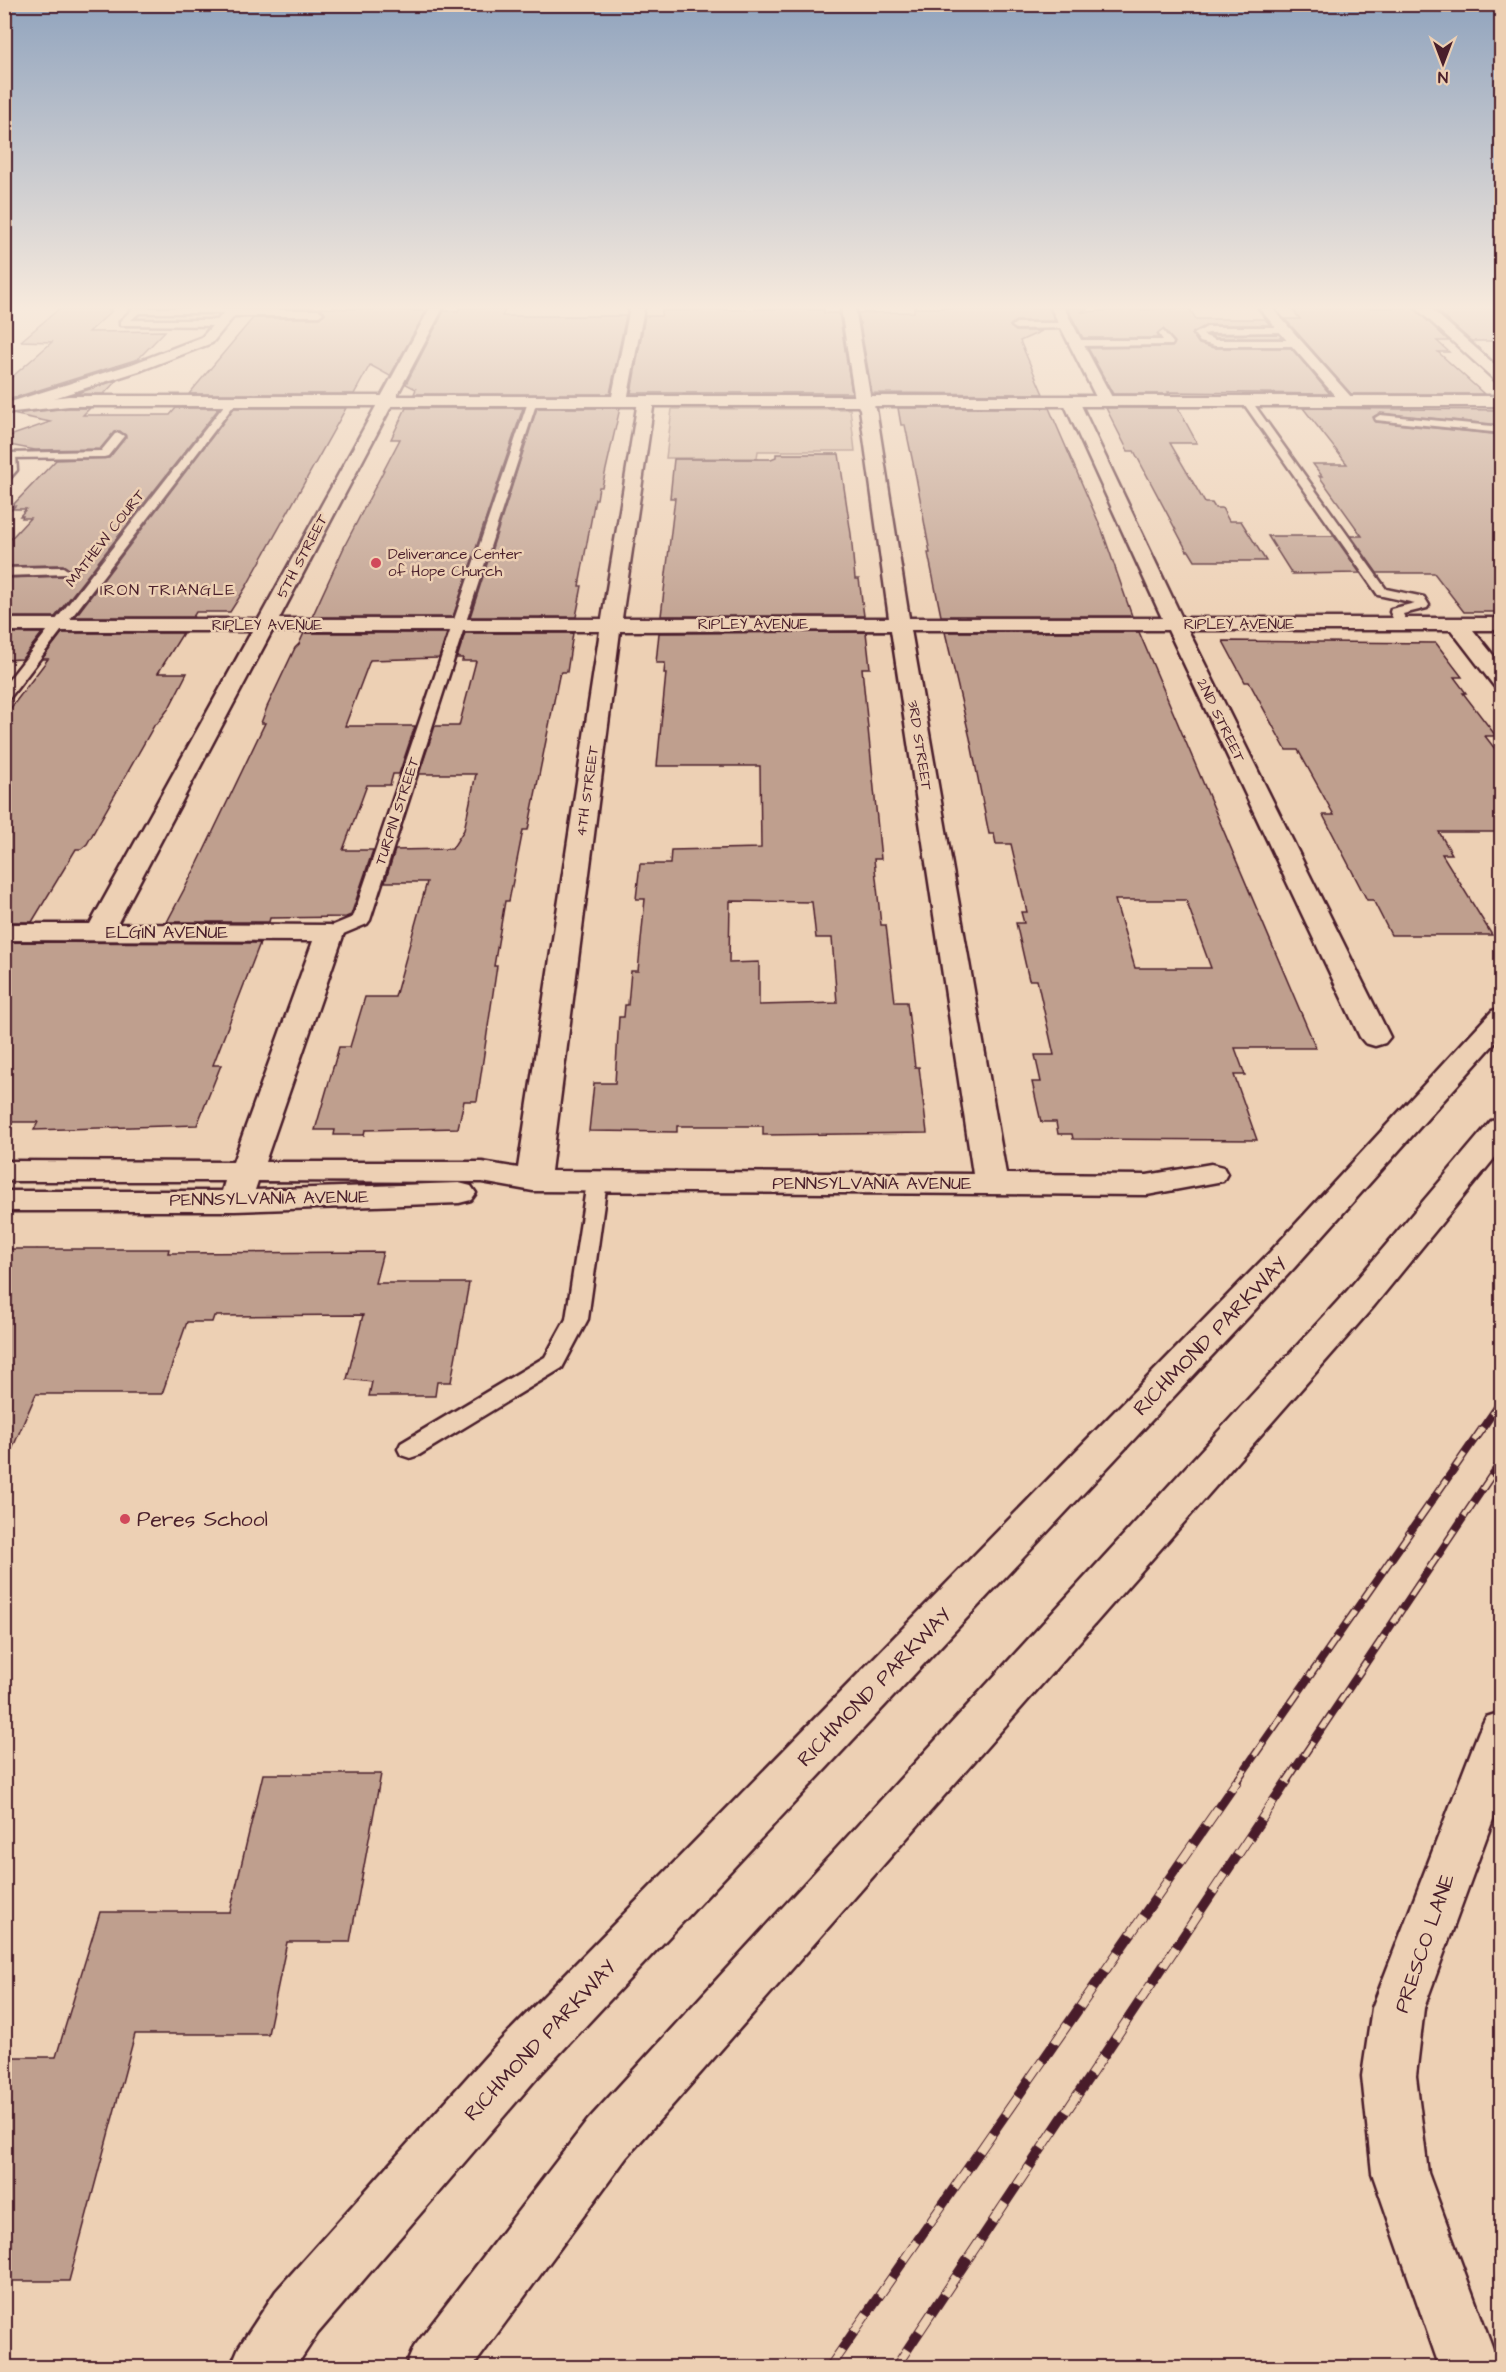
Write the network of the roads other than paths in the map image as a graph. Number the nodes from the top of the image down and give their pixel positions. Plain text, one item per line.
1 (218, 419) edge
2 (376, 419) edge
3 (526, 419) edge
4 (643, 419) edge
5 (869, 419) edge
6 (1079, 419) edge
7 (1260, 419) edge
8 (1392, 419) edge
9 (1502, 430) edge
10 (119, 436) dead end
11 (8, 456) joint
12 (4, 474) edge
13 (63, 571) dead end
14 (4, 572) edge
15 (458, 624) junction
16 (611, 624) junction
17 (900, 624) junction
18 (1175, 624) junction
19 (1402, 624) junction
20 (1457, 624) junction
21 (1502, 624) edge
22 (4, 625) edge
23 (58, 625) junction
24 (265, 625) junction
25 (1502, 681) edge
26 (4, 696) edge
27 (4, 932) edge
28 (99, 932) junction
29 (330, 933) junction
30 (1502, 1017) edge
31 (1375, 1037) dead end
32 (1502, 1128) edge
33 (4, 1171) edge
34 (1211, 1174) dead end
35 (533, 1182) junction
36 (597, 1182) junction
37 (992, 1183) junction
38 (240, 1186) junction
39 (4, 1201) edge
40 (410, 1449) dead end
41 (1502, 1731) edge
42 (260, 2367) edge
43 (435, 2367) edge
44 (1470, 2367) edge

1 - 23 lane, MATHEW COURT
2 - 24 main road, 5TH STREET
3 - 15 lane, TURPIN STREET
4 - 16 main road, 4TH STREET
5 - 17 main road, 3RD STREET
6 - 18 main road, 2ND STREET
7 - 19 lane
8 - 9 lane
10 - 11 lane
11 - 12 main road
13 - 14 lane
15 - 16 main road, RIPLEY AVENUE
15 - 24 main road, RIPLEY AVENUE
15 - 29 lane, TURPIN STREET
16 - 17 main road, RIPLEY AVENUE
16 - 35 main road, 4TH STREET
17 - 18 main road, RIPLEY AVENUE
17 - 37 main road, 3RD STREET
18 - 19 main road, RIPLEY AVENUE
18 - 31 main road, 2ND STREET
19 - 20 main road, RIPLEY AVENUE
20 - 21 main road, RIPLEY AVENUE
20 - 25 main road
22 - 23 main road, RIPLEY AVENUE
23 - 24 main road, RIPLEY AVENUE
23 - 26 lane, MATHEW COURT
24 - 28 main road, 5TH STREET
27 - 28 main road, ELGIN AVENUE
28 - 29 main road, ELGIN AVENUE
29 - 38 main road
30 - 42 main road, RICHMOND PARKWAY
32 - 43 main road
33 - 38 main road, PENNSYLVANIA AVENUE
34 - 37 main road, PENNSYLVANIA AVENUE
35 - 36 main road, PENNSYLVANIA AVENUE
35 - 38 main road, PENNSYLVANIA AVENUE
36 - 37 main road, PENNSYLVANIA AVENUE
36 - 40 lane
38 - 39 main road, PENNSYLVANIA AVENUE
41 - 44 main road, PRESCO LANE

